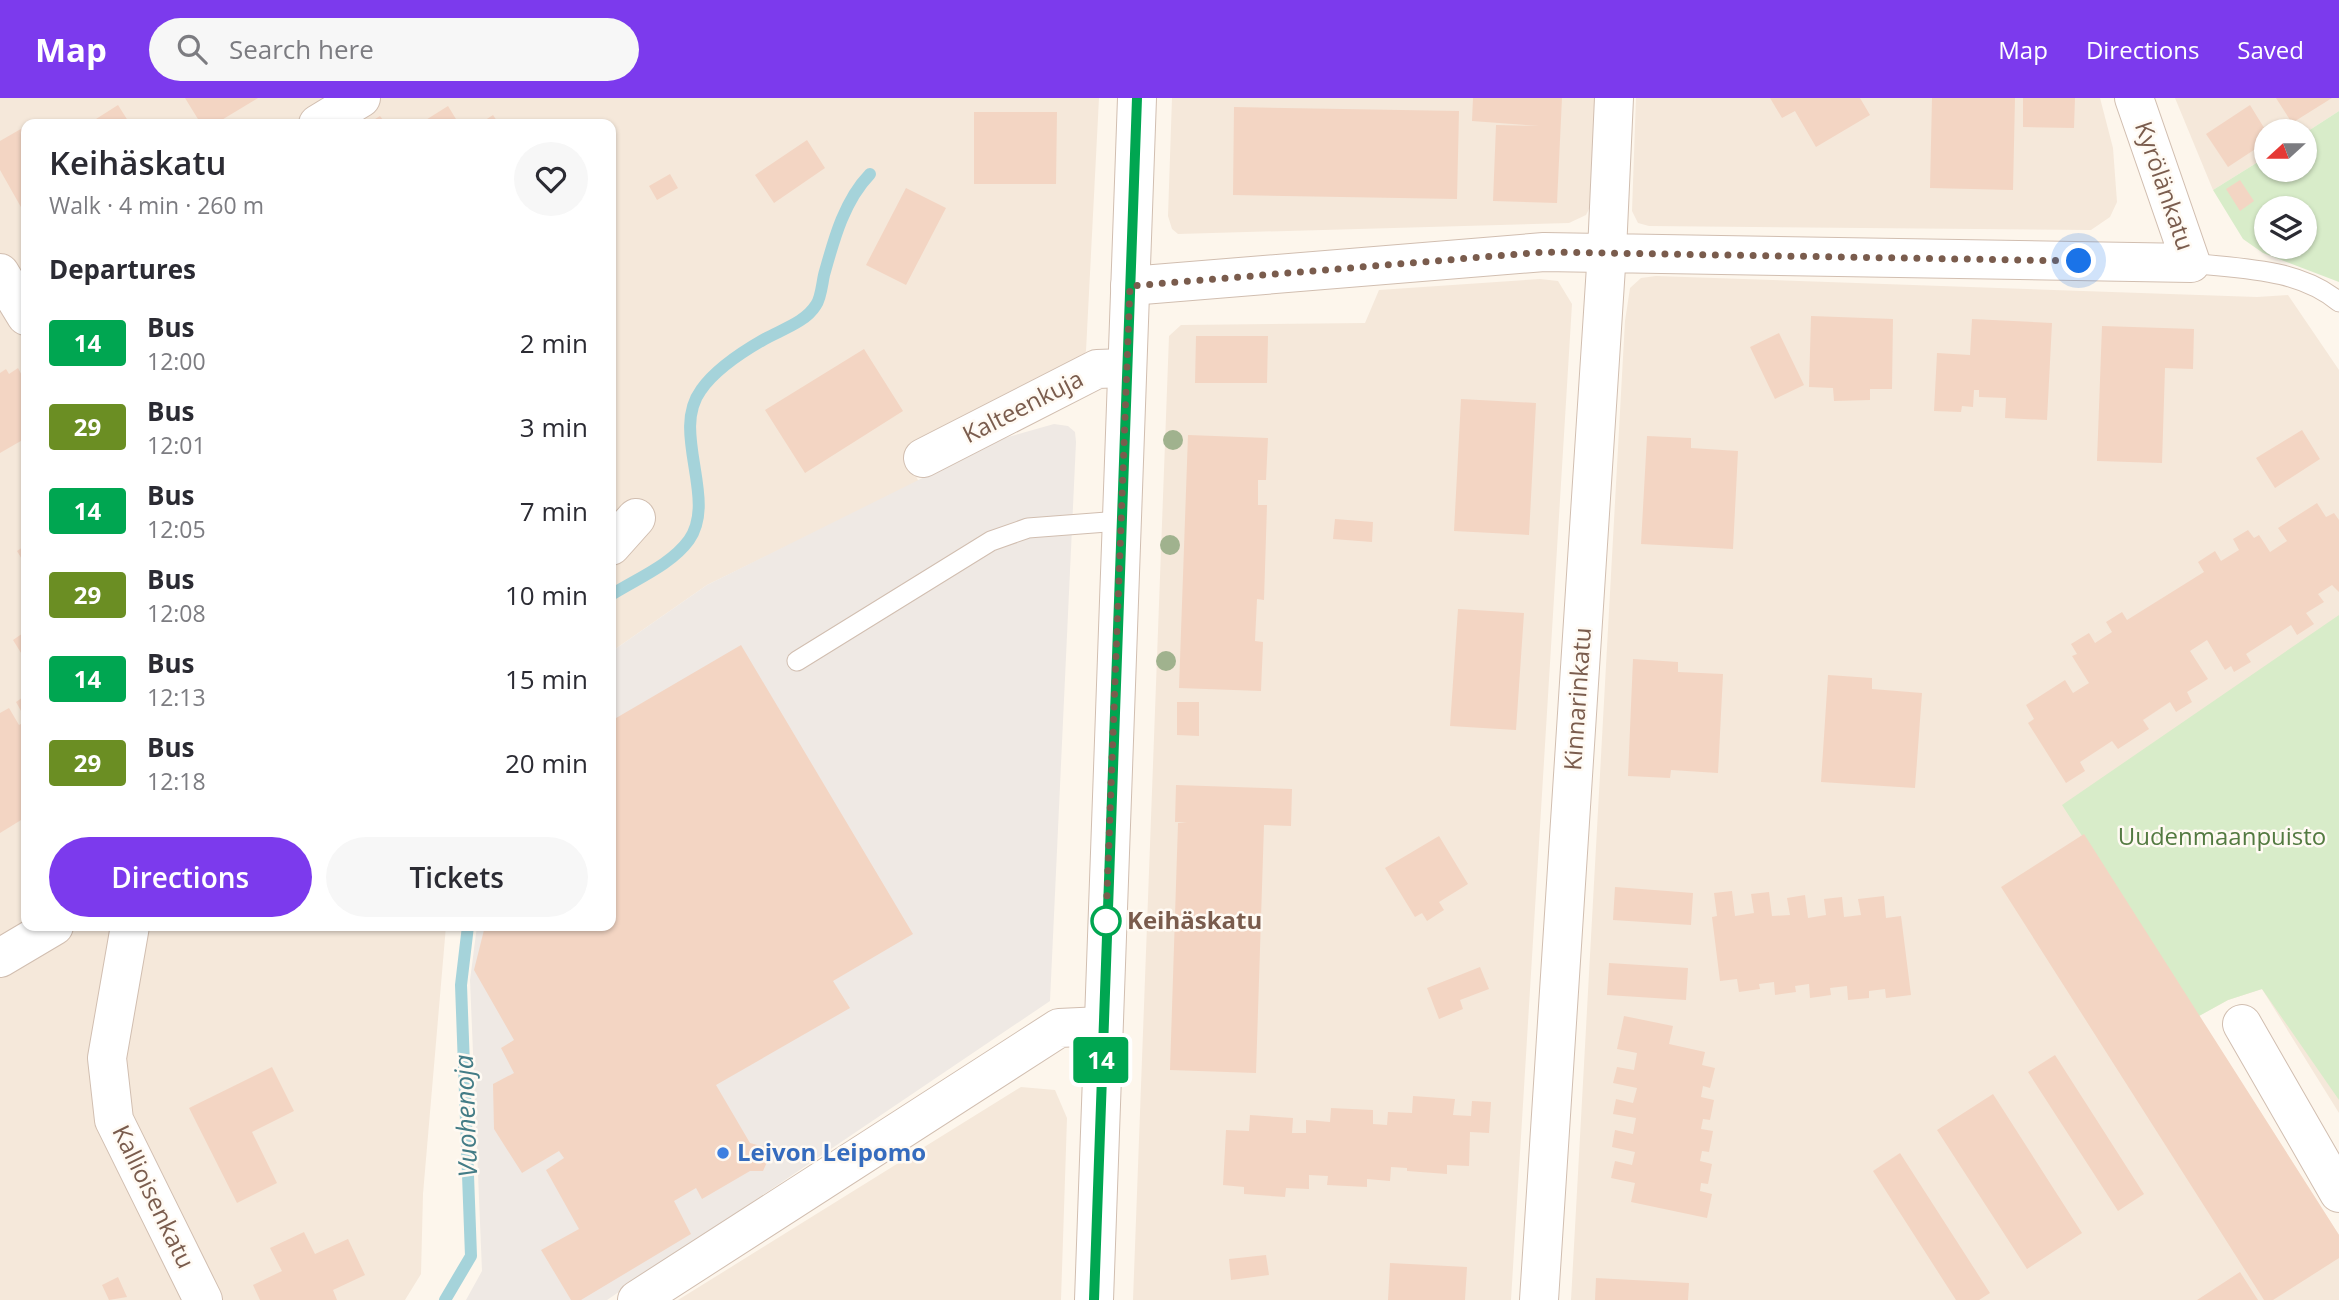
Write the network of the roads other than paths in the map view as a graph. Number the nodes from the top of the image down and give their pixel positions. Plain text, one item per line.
1 (361, 98) edge
2 (1137, 98) edge
3 (1614, 98) edge
4 (2134, 98) edge
5 (326, 119) edge
6 (1607, 251) junction
7 (2190, 263) junction
8 (1130, 286) junction
9 (2339, 302) edge
10 (1125, 368) junction
11 (923, 458) dead end
12 (636, 518) dead end
13 (1120, 521) junction
14 (616, 541) edge
15 (797, 661) dead end
16 (46, 931) edge
17 (129, 931) edge
18 (0, 958) edge
19 (2242, 1024) dead end
20 (1102, 1026) junction
21 (2339, 1194) edge
22 (203, 1300) edge
23 (637, 1300) edge
24 (1094, 1300) edge
25 (1539, 1300) edge

1 - 5 street
2 - 8 street
3 - 6 street, Kinnarinkatu
4 - 7 street, Kyrölänkatu
6 - 7 street, Kyrölänkatu
6 - 8 street, Kyrölänkatu
6 - 25 street, Kinnarinkatu
7 - 9 lane
8 - 10 street
10 - 11 street, Kalteenkuja
10 - 13 street
12 - 14 street
13 - 15 lane
13 - 20 street
16 - 18 street
17 - 22 street, Kallioisenkatu
19 - 21 street
20 - 23 street
20 - 24 street

